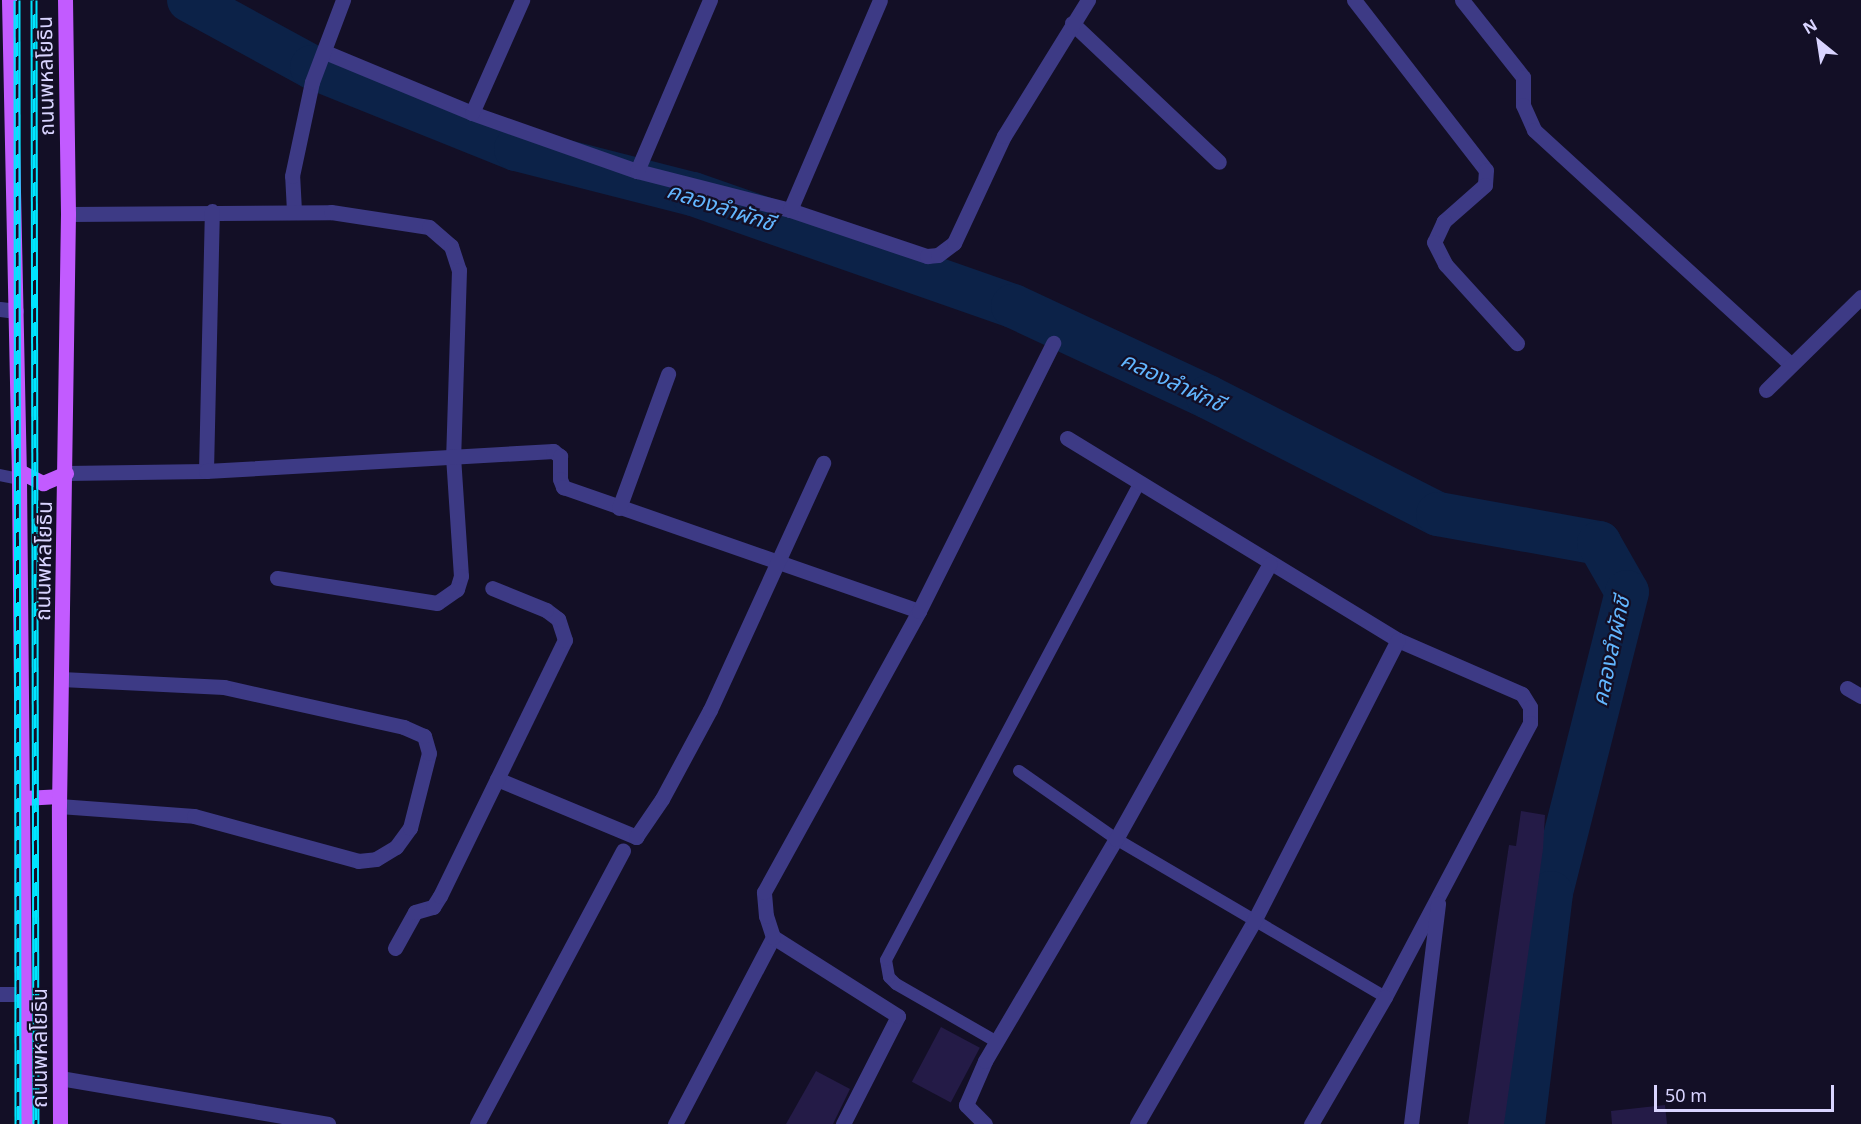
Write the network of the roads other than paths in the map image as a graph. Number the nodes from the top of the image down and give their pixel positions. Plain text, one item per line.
1 (9, 0) edge
2 (65, 0) edge
3 (343, 0) edge
4 (522, 0) edge
5 (710, 0) edge
6 (880, 0) edge
7 (1088, 0) edge
8 (1354, 0) edge
9 (1462, 0) edge
10 (1072, 23) junction
11 (323, 56) junction
12 (472, 113) junction
13 (1219, 162) dead end
14 (637, 171) junction
15 (790, 210) junction
16 (294, 211) junction
17 (212, 212) junction
18 (68, 214) junction
19 (1861, 297) edge
20 (0, 309) edge
21 (16, 311) junction
22 (1053, 343) dead end
23 (1517, 343) dead end
24 (1791, 365) junction
25 (668, 374) dead end
26 (1766, 390) dead end
27 (1067, 438) dead end
28 (453, 456) junction
29 (823, 463) dead end
30 (206, 471) junction
31 (66, 473) junction
32 (0, 475) edge
33 (19, 475) junction
34 (1140, 482) junction
35 (619, 508) junction
36 (778, 561) junction
37 (1270, 564) junction
38 (277, 579) dead end
39 (492, 588) dead end
40 (919, 611) junction
41 (1398, 640) junction
42 (62, 679) junction
43 (1847, 688) dead end
44 (1861, 696) edge
45 (1019, 771) dead end
46 (497, 779) junction
47 (59, 801) junction
48 (23, 803) junction
49 (1116, 839) junction
50 (623, 851) dead end
51 (1439, 895) junction
52 (1253, 922) junction
53 (773, 937) junction
54 (395, 948) dead end
55 (0, 994) edge
56 (25, 994) junction
57 (1385, 997) junction
58 (997, 1042) junction
59 (60, 1078) junction
60 (25, 1124) edge
61 (60, 1124) edge
62 (328, 1124) edge
63 (477, 1124) edge
64 (675, 1124) edge
65 (843, 1124) edge
66 (985, 1124) edge
67 (1137, 1124) edge
68 (1311, 1124) edge
69 (1411, 1124) edge

1 - 21 main road, ถนนพหลโยธิน
2 - 18 main road, ถนนพหลโยธิน
3 - 11 street
4 - 12 street
5 - 14 street
6 - 15 street
7 - 10 street
8 - 23 street
9 - 24 street
10 - 13 street
10 - 15 street
11 - 12 street
11 - 16 street
12 - 14 street
14 - 15 street
16 - 17 street
16 - 28 street
17 - 18 street
17 - 30 street
18 - 31 main road, ถนนพหลโยธิน
19 - 24 street
20 - 21 street
21 - 33 main road, ถนนพหลโยธิน
22 - 40 street
24 - 26 street
25 - 35 street
27 - 34 street
28 - 30 street
28 - 35 street
28 - 38 street
29 - 36 street
30 - 31 street
31 - 33 main road
31 - 42 main road, ถนนพหลโยธิน
32 - 33 lane
33 - 48 main road, ถนนพหลโยธิน
34 - 37 street
34 - 58 lane
35 - 36 street
36 - 40 street
36 - 46 street
37 - 41 street
37 - 49 street
39 - 46 street
40 - 53 street
41 - 51 street
41 - 52 street
42 - 47 main road, ถนนพหลโยธิน
42 - 47 street
43 - 44 street
45 - 49 lane
46 - 54 street
47 - 48 main road
47 - 59 main road, ถนนพหลโยธิน
48 - 56 main road, ถนนพหลโยธิน
49 - 52 lane
49 - 58 street
50 - 63 street
51 - 57 street
51 - 69 street
52 - 57 lane
52 - 67 street
53 - 64 street
53 - 65 street
55 - 56 street
56 - 60 main road, ถนนพหลโยธิน
57 - 68 street
58 - 66 street
59 - 61 main road, ถนนพหลโยธิน
59 - 62 street

